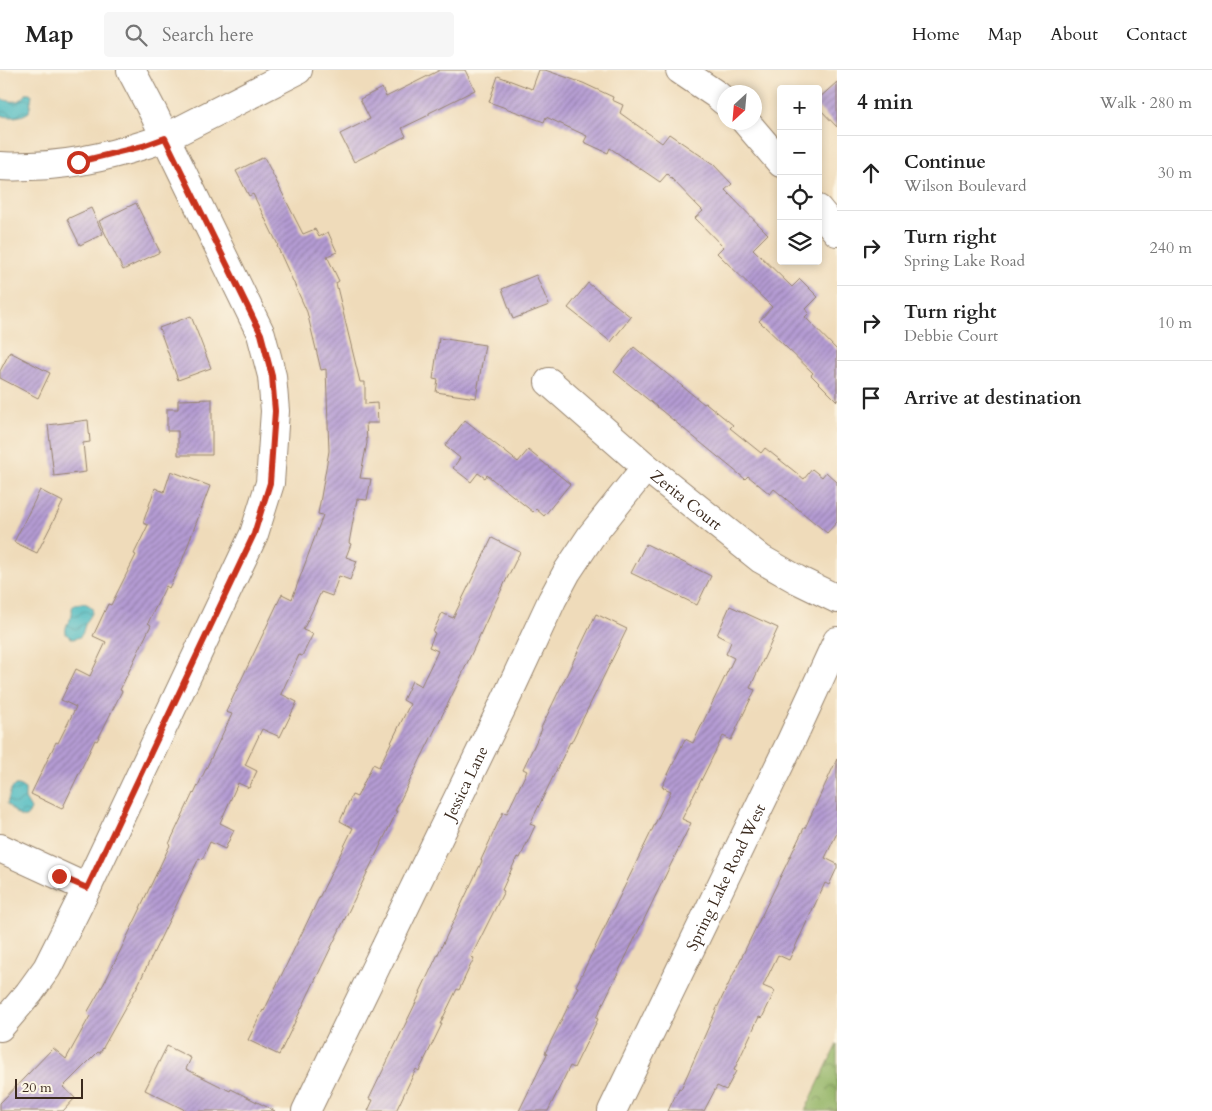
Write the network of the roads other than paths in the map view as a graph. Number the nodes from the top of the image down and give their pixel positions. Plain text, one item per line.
1 (131, 70) edge
2 (298, 70) edge
3 (680, 70) edge
4 (717, 95) edge
5 (753, 130) edge
6 (165, 138) junction
7 (777, 157) edge
8 (0, 166) edge
9 (822, 214) edge
10 (837, 232) edge
11 (549, 382) dead end
12 (646, 467) junction
13 (837, 599) edge
14 (837, 641) edge
15 (0, 848) edge
16 (87, 888) junction
17 (0, 1027) edge
18 (306, 1111) edge
19 (612, 1111) edge

1 - 6 street
2 - 6 street
3 - 4 street
5 - 7 street
6 - 8 street
6 - 16 street
9 - 10 street
11 - 12 street, Zerita Court
12 - 13 street, Zerita Court
12 - 18 street, Jessica Lane
14 - 19 street, Spring Lake Road West
15 - 16 street
16 - 17 street

